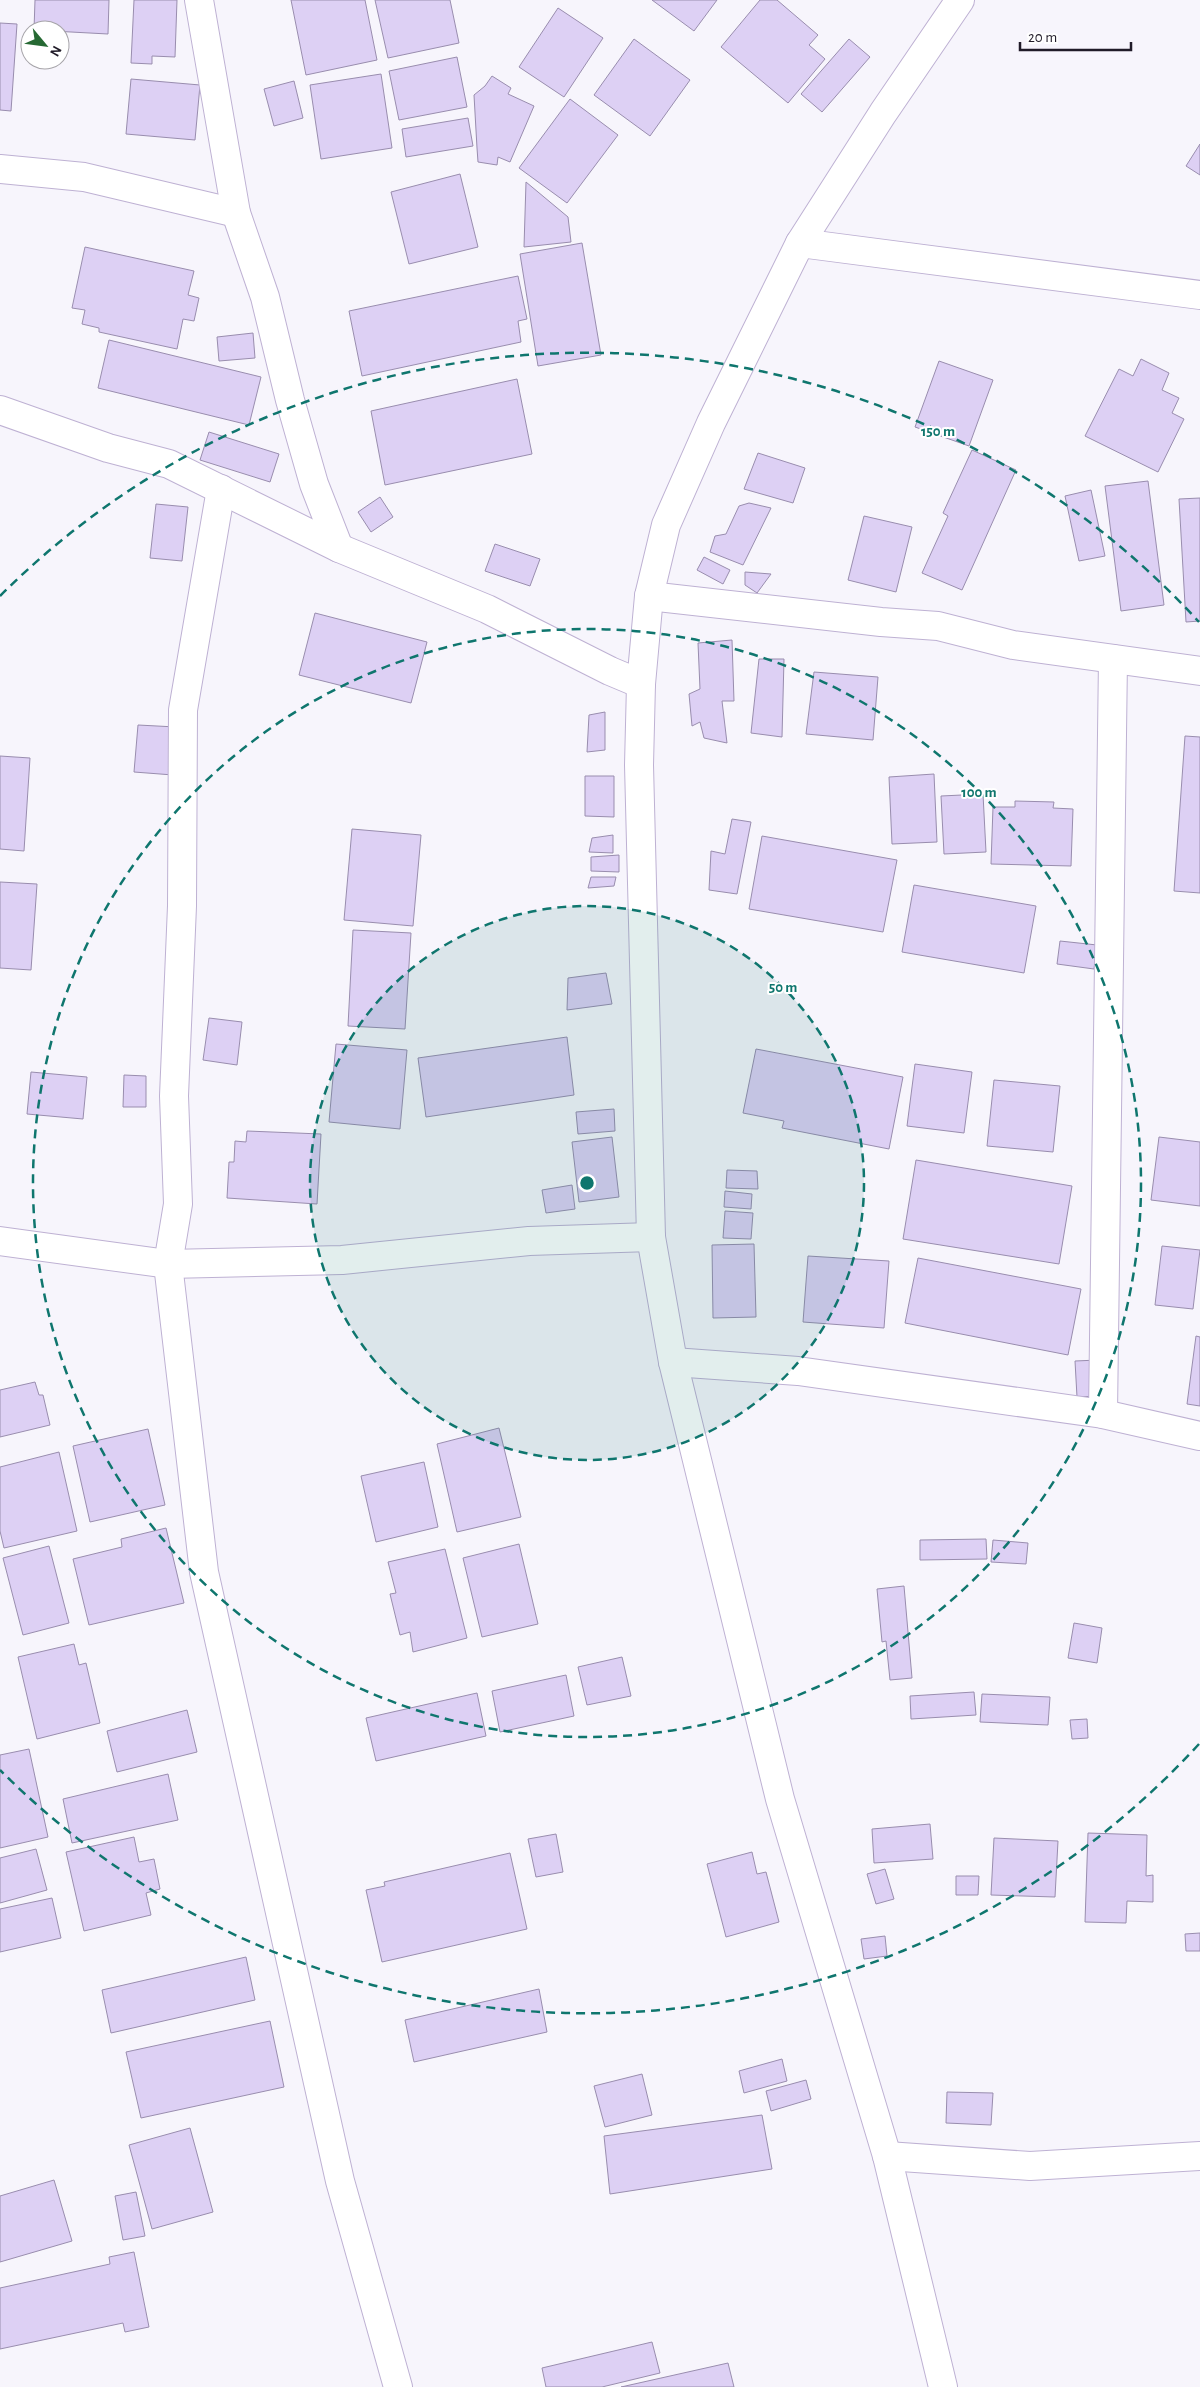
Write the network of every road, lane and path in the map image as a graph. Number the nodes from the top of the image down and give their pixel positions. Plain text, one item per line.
1 (199, 0) edge
2 (960, 0) edge
3 (0, 169) edge
4 (236, 213) junction
5 (800, 243) junction
6 (1200, 295) edge
7 (0, 410) edge
8 (221, 489) junction
9 (340, 548) junction
10 (649, 596) junction
11 (1113, 659) junction
12 (1200, 671) edge
13 (642, 684) junction
14 (651, 1237) junction
15 (0, 1241) edge
16 (168, 1264) junction
17 (673, 1362) junction
18 (1104, 1414) junction
19 (1200, 1436) edge
20 (887, 2156) junction
21 (1200, 2156) edge
22 (398, 2387) edge
23 (943, 2387) edge

1 - 4 street
2 - 5 street
3 - 4 street
4 - 9 street
5 - 6 street
5 - 10 street
7 - 8 street
8 - 9 street
8 - 16 street
9 - 13 street
10 - 11 street
10 - 13 street
11 - 12 street
11 - 18 street
13 - 14 street
14 - 16 street
14 - 17 street
15 - 16 street
16 - 22 street
17 - 18 street
17 - 20 street
18 - 19 street
20 - 21 street
20 - 23 street

